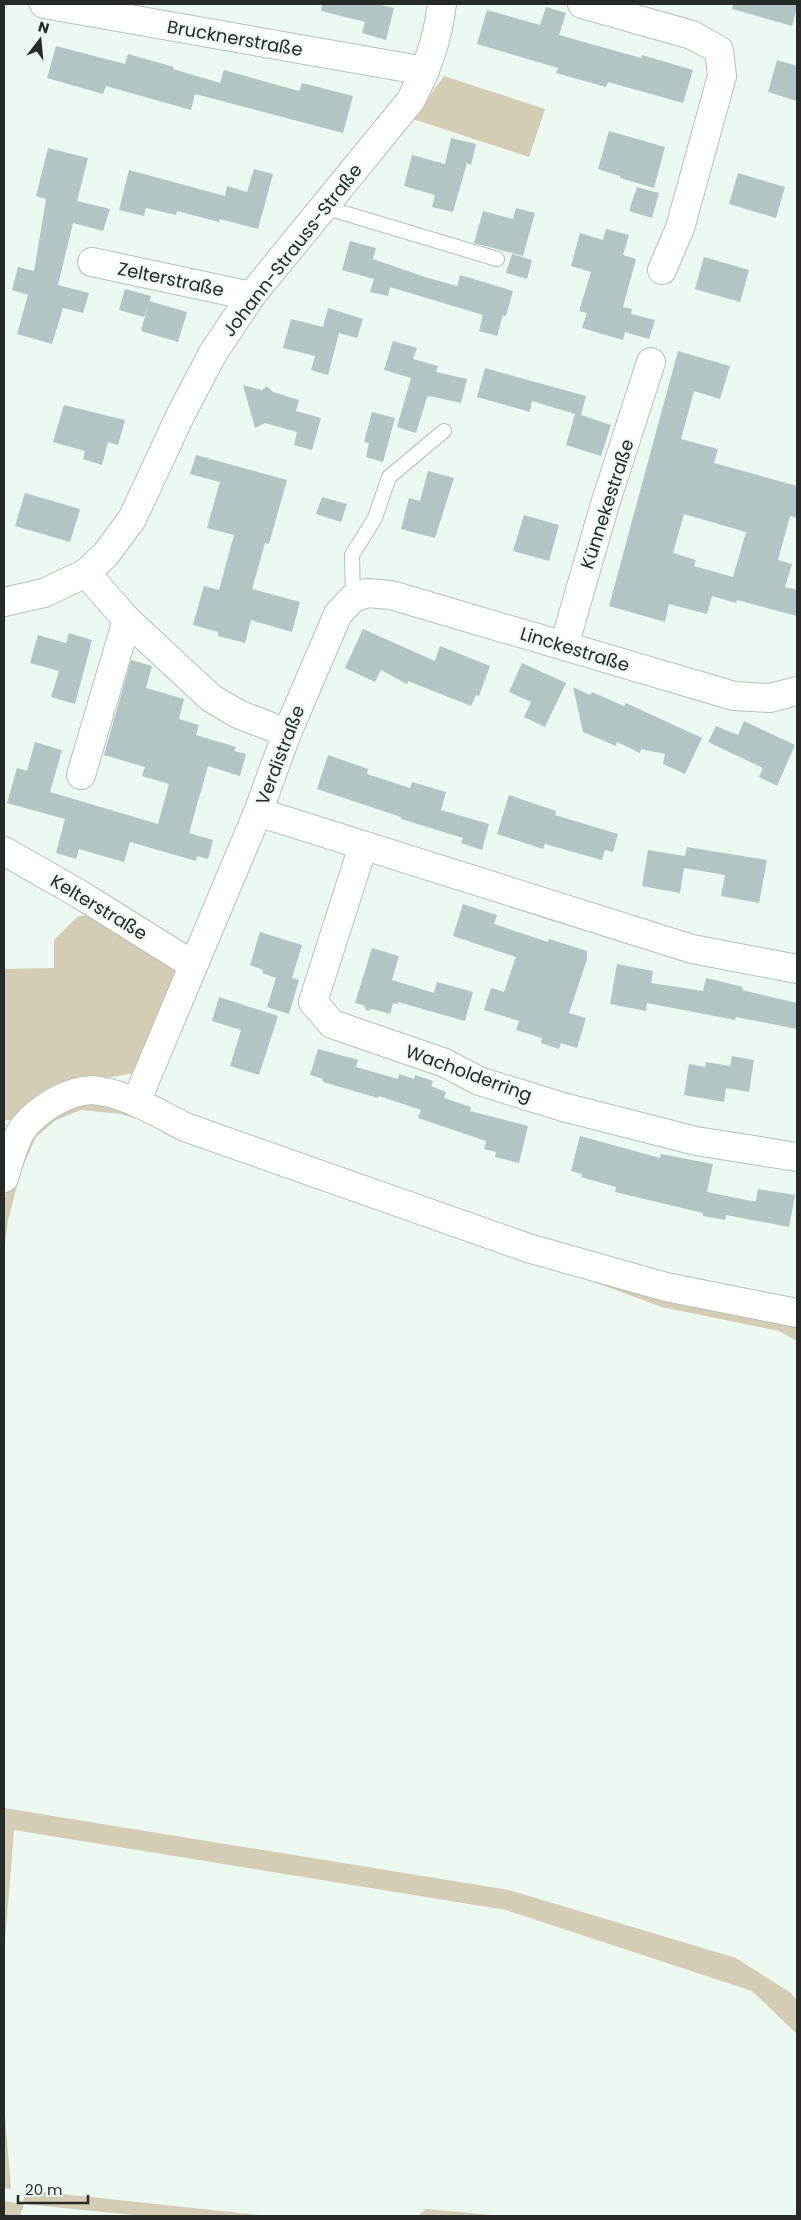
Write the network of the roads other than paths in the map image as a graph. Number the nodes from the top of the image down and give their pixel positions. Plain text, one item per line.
1 (44, 4) edge
2 (442, 4) edge
3 (582, 4) edge
4 (425, 72) junction
5 (324, 207) junction
6 (497, 259) dead end
7 (92, 262) dead end
8 (662, 270) dead end
9 (251, 296) junction
10 (651, 362) dead end
11 (444, 431) dead end
12 (86, 573) junction
13 (353, 598) junction
14 (4, 602) edge
15 (127, 620) junction
16 (564, 646) junction
17 (797, 691) edge
18 (287, 733) junction
19 (81, 775) dead end
20 (258, 812) junction
21 (363, 846) junction
22 (4, 851) edge
23 (193, 966) junction
24 (797, 968) edge
25 (136, 1102) junction
26 (797, 1156) edge
27 (4, 1178) edge
28 (797, 1313) edge

1 - 4 street, Brucknerstraße
2 - 4 street, Johann-Strauss-Straße
3 - 8 street
4 - 5 street, Johann-Strauss-Straße
5 - 6 lane
5 - 9 street, Johann-Strauss-Straße
7 - 9 street, Zelterstraße
9 - 12 street, Johann-Strauss-Straße
10 - 16 street, Künnekestraße
11 - 13 lane
12 - 14 street, Johann-Strauss-Straße
12 - 15 street
13 - 16 street, Linckestraße
13 - 18 street, Verdistraße
15 - 18 street
15 - 19 street
16 - 17 street, Linckestraße
18 - 20 street, Verdistraße
20 - 21 street
20 - 23 street, Verdistraße
21 - 24 street
21 - 26 street, Wacholderring
22 - 23 street, Kelterstraße
23 - 25 street, Verdistraße
25 - 27 street
25 - 28 street

